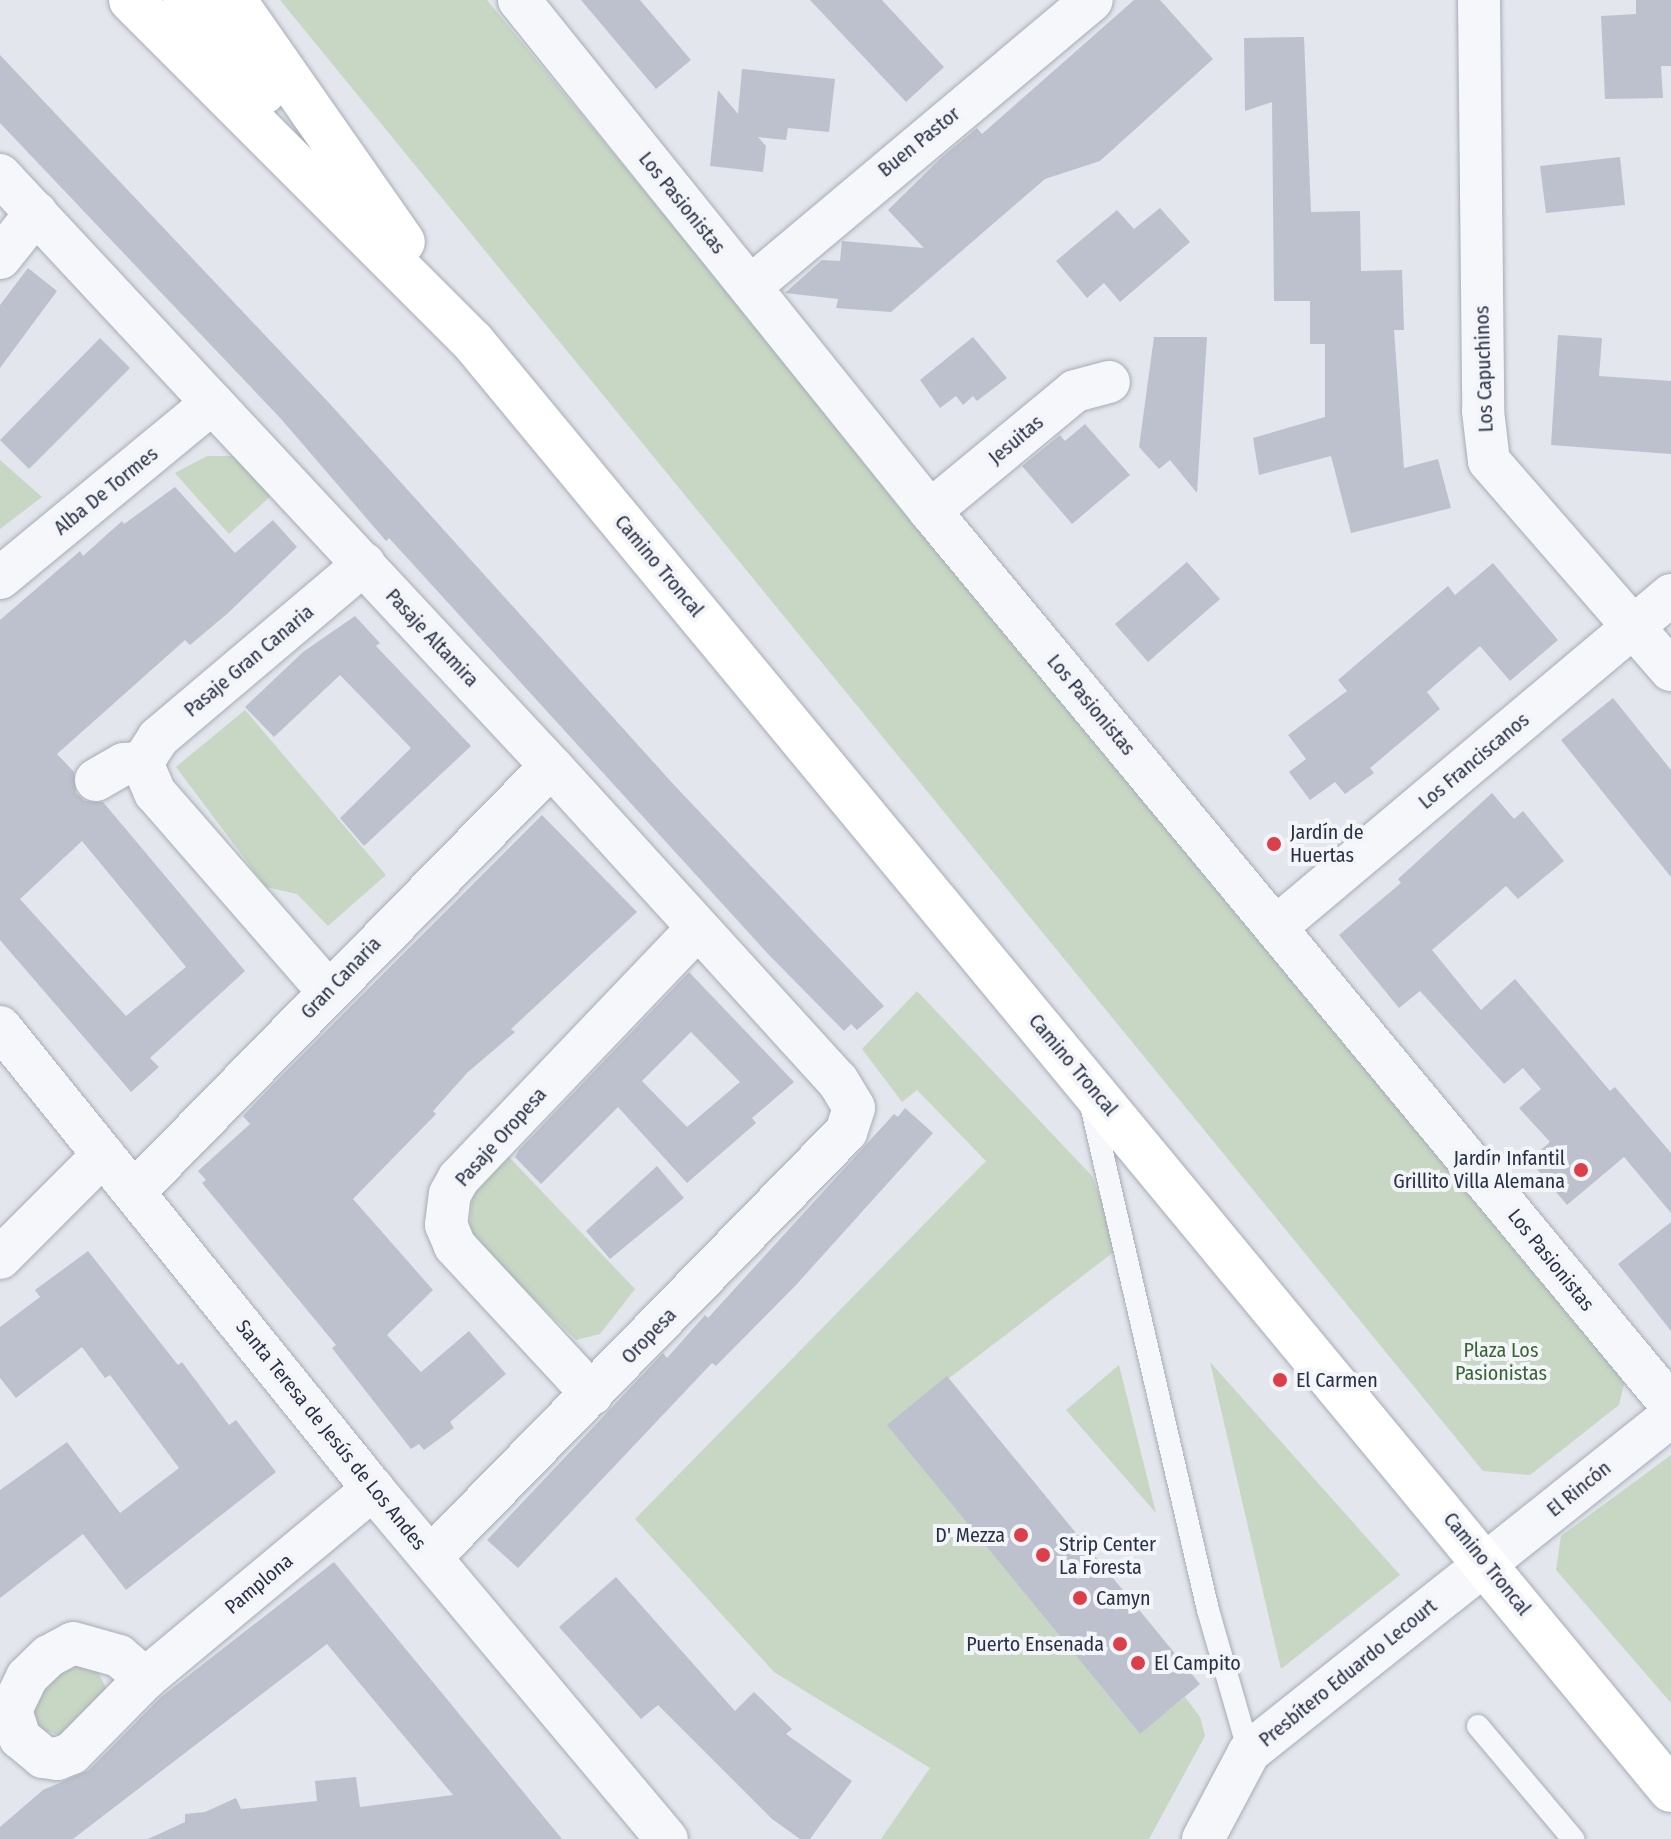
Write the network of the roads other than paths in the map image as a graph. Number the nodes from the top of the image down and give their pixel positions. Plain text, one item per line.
1 (131, 0) edge
2 (185, 0) edge
3 (234, 0) edge
4 (519, 0) edge
5 (1092, 0) edge
6 (1479, 0) edge
7 (0, 175) edge
8 (36, 213) junction
9 (0, 258) edge
10 (750, 287) junction
11 (473, 342) junction
12 (1109, 382) dead end
13 (212, 403) junction
14 (930, 511) junction
15 (364, 564) junction
16 (0, 578) edge
17 (1671, 595) edge
18 (1634, 625) junction
19 (1671, 670) edge
20 (142, 763) junction
21 (551, 766) junction
22 (96, 780) dead end
23 (1276, 927) junction
24 (697, 929) junction
25 (328, 991) junction
26 (0, 1027) edge
27 (1085, 1078) junction
28 (854, 1108) joint
29 (103, 1155) junction
30 (134, 1192) junction
31 (0, 1258) edge
32 (592, 1394) junction
33 (1671, 1405) edge
34 (1671, 1416) edge
35 (373, 1489) junction
36 (432, 1556) junction
37 (1487, 1563) junction
38 (145, 1679) dead end
39 (1478, 1726) dead end
40 (1249, 1752) junction
41 (1671, 1790) edge
42 (667, 1839) edge
43 (1203, 1839) edge
44 (1573, 1839) edge

1 - 11 main road
2 - 11 main road
3 - 11 main road
4 - 10 street, Los Pasionistas
5 - 10 street, Buen Pastor
6 - 18 street, Los Capuchinos
7 - 8 street, Pasaje Altamira
8 - 9 street
8 - 13 street, Pasaje Altamira
10 - 14 street, Los Pasionistas
11 - 27 main road, Camino Troncal
12 - 14 street, Jesuitas
13 - 15 street, Pasaje Altamira
13 - 16 street, Alba De Tormes
14 - 23 street, Los Pasionistas
15 - 20 street, Pasaje Gran Canaria
15 - 21 street, Pasaje Altamira
17 - 18 street, Los Franciscanos
18 - 19 street, Los Capuchinos
18 - 23 street, Los Franciscanos
20 - 22 street
20 - 25 street
21 - 24 street, Pasaje Altamira
21 - 25 street, Gran Canaria
23 - 33 street, Los Pasionistas
24 - 28 street, Pasaje Altamira
24 - 32 street, Pasaje Oropesa
25 - 30 street, Gran Canaria
26 - 29 street, Santa Teresa de Jesús de Los Andes
27 - 37 main road, Camino Troncal
27 - 40 lane
28 - 32 street, Oropesa
29 - 30 street, Santa Teresa de Jesús de Los Andes
29 - 31 street
30 - 35 street, Santa Teresa de Jesús de Los Andes
32 - 36 street, Oropesa
34 - 37 street, El Rincón
35 - 36 street, Santa Teresa de Jesús de Los Andes
35 - 38 street, Pamplona
36 - 42 street, Santa Teresa de Jesús de Los Andes
37 - 40 street, Presbítero Eduardo Lecourt
37 - 41 main road, Camino Troncal
39 - 44 lane
40 - 43 street, Presbítero Eduardo Lecourt

